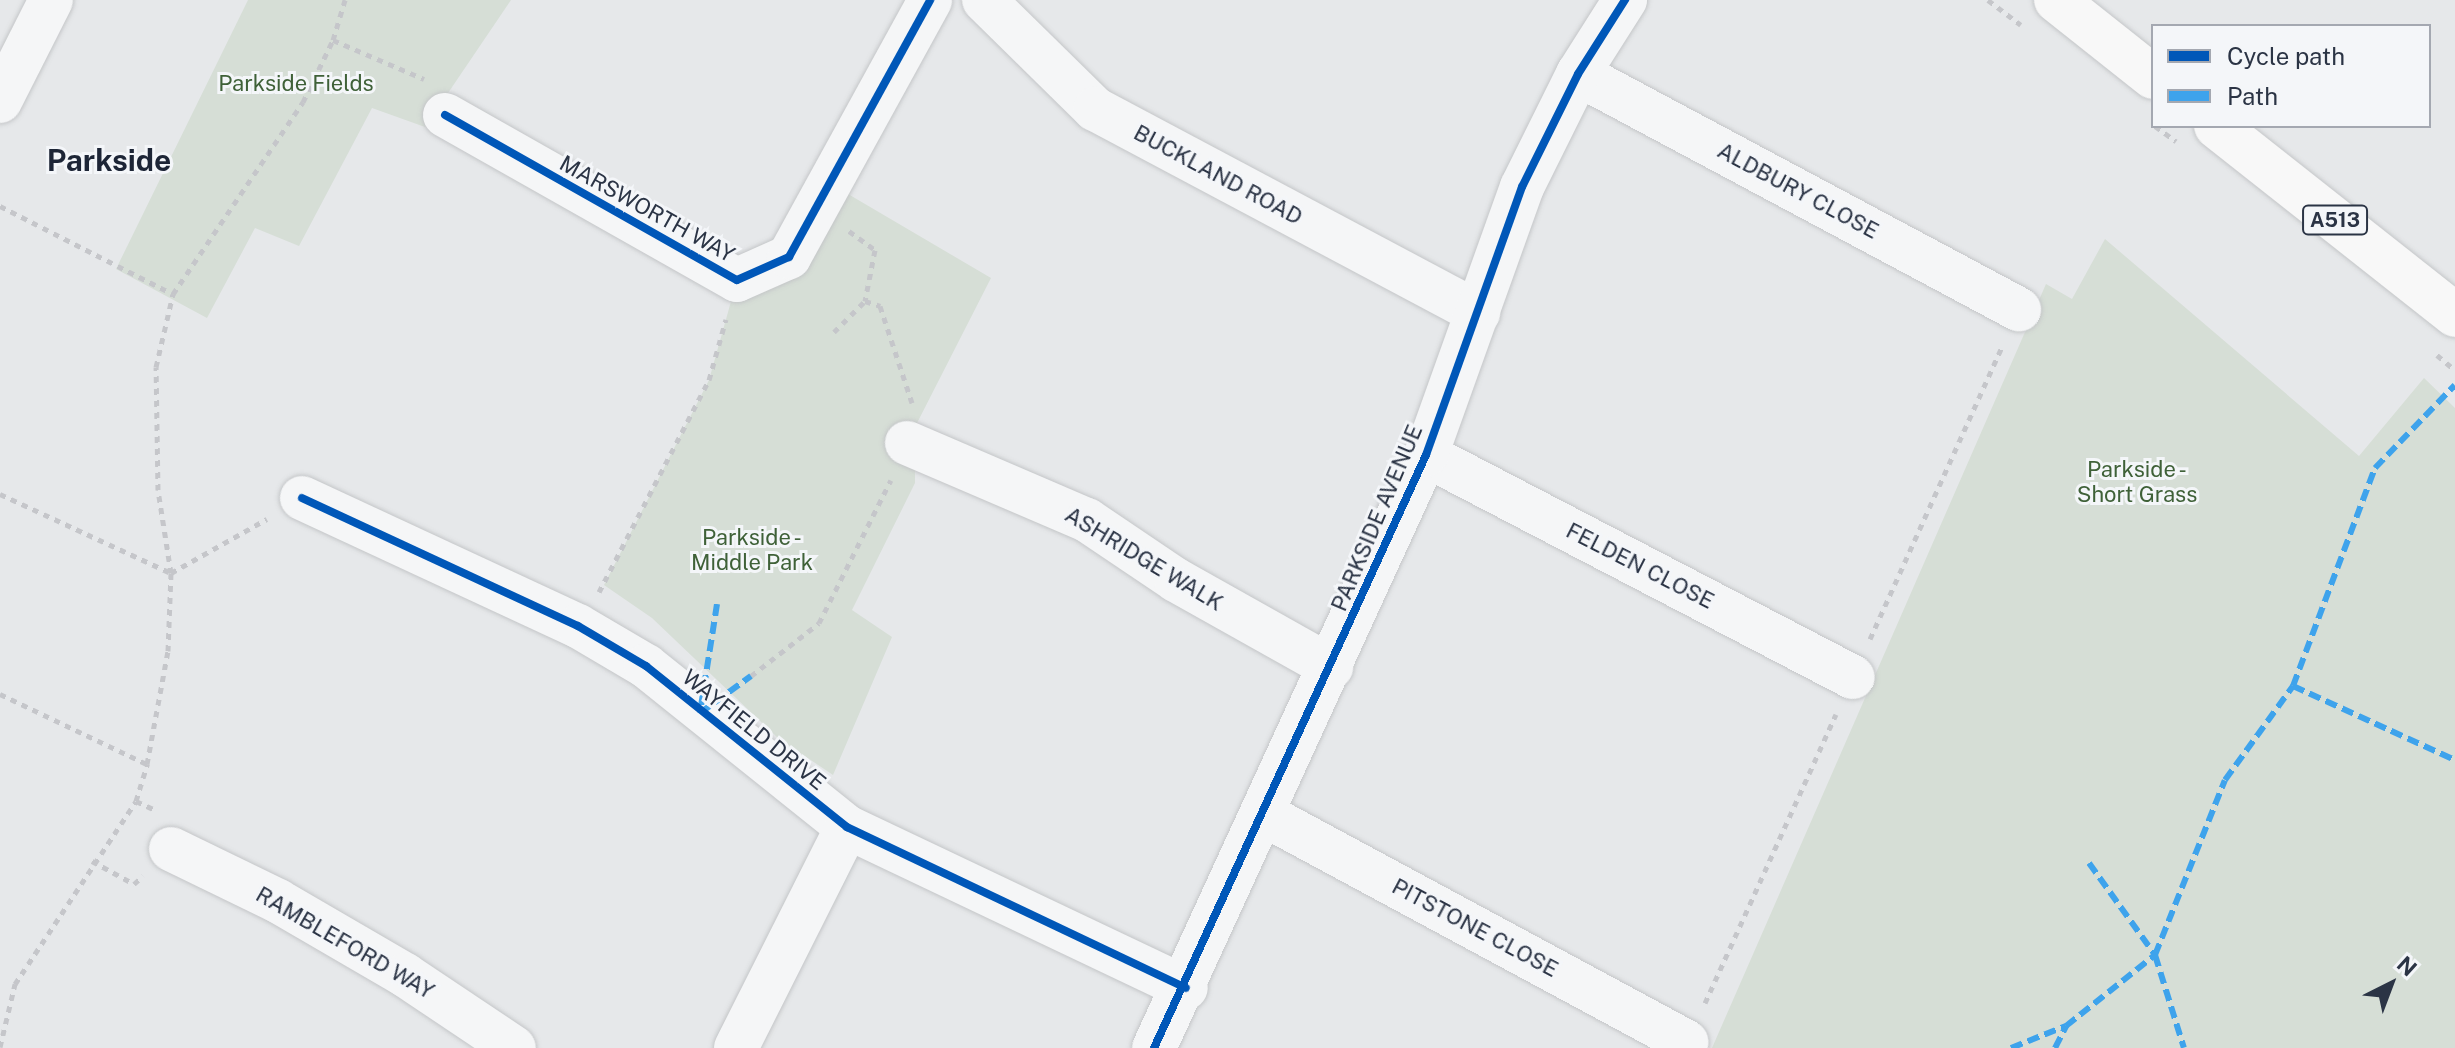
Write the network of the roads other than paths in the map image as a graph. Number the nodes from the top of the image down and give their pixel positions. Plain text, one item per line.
1 (51, 0) edge
2 (930, 0) edge
3 (984, 0) edge
4 (1625, 0) edge
5 (2056, 0) edge
6 (1578, 74) junction
7 (2151, 75) edge
8 (0, 101) edge
9 (445, 115) road end
10 (2219, 128) edge
11 (2019, 309) dead end
12 (1478, 313) junction
13 (2455, 315) edge
14 (907, 443) road end
15 (1426, 455) junction
16 (302, 498) road end
17 (1331, 667) junction
18 (1853, 677) dead end
19 (1263, 814) junction
20 (847, 827) junction
21 (171, 849) dead end
22 (1186, 988) junction
23 (1687, 1042) dead end
24 (514, 1048) edge
25 (736, 1048) edge
26 (1154, 1048) edge

1 - 8 street
2 - 9 street, MARSWORTH WAY
3 - 12 street, BUCKLAND ROAD
4 - 6 street, PARKSIDE AVENUE
5 - 7 highway
6 - 11 street, ALDBURY CLOSE
6 - 12 street, PARKSIDE AVENUE
10 - 13 highway, A513
12 - 15 street, PARKSIDE AVENUE
14 - 17 street, ASHRIDGE WALK
15 - 17 street, PARKSIDE AVENUE
15 - 18 street, FELDEN CLOSE
16 - 20 street, WAYFIELD DRIVE
17 - 19 street, PARKSIDE AVENUE
19 - 22 street, PARKSIDE AVENUE
19 - 23 street, PITSTONE CLOSE
20 - 22 street, WAYFIELD DRIVE
20 - 25 street
21 - 24 street, RAMBLEFORD WAY
22 - 26 street, PARKSIDE AVENUE

